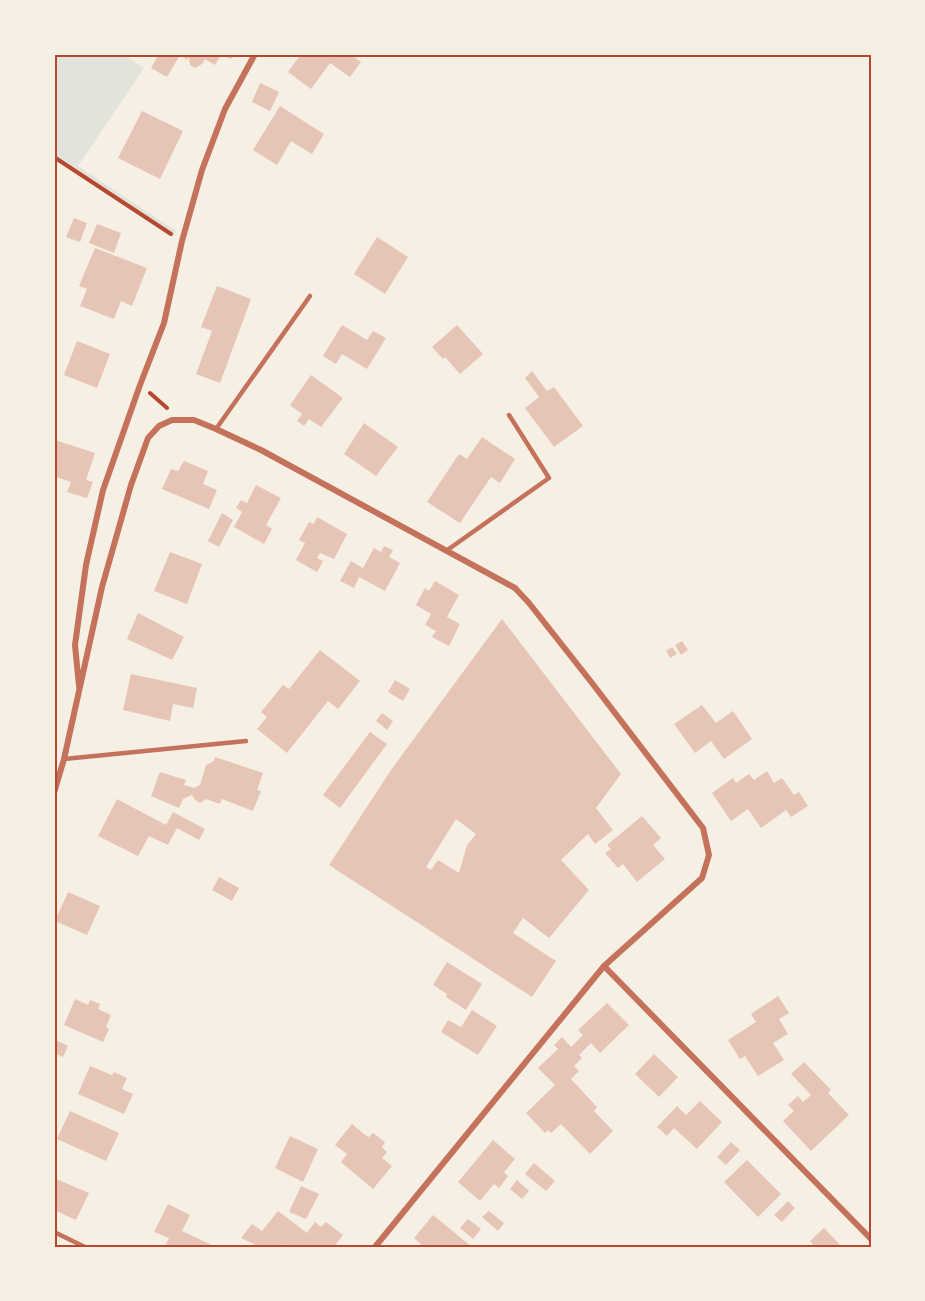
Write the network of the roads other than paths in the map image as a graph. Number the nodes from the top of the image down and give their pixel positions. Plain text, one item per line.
1 (255, 54) edge
2 (310, 296) dead end
3 (509, 415) dead end
4 (216, 429) junction
5 (446, 551) junction
6 (79, 693) junction
7 (246, 741) dead end
8 (64, 759) junction
9 (54, 793) edge
10 (604, 966) junction
11 (54, 1232) edge
12 (871, 1239) edge
13 (85, 1247) edge
14 (375, 1247) edge

1 - 6 street
2 - 4 lane
3 - 5 lane
4 - 5 street
4 - 6 street
5 - 10 street
6 - 8 street
7 - 8 lane
8 - 9 street
10 - 12 street
10 - 14 street
11 - 13 lane

